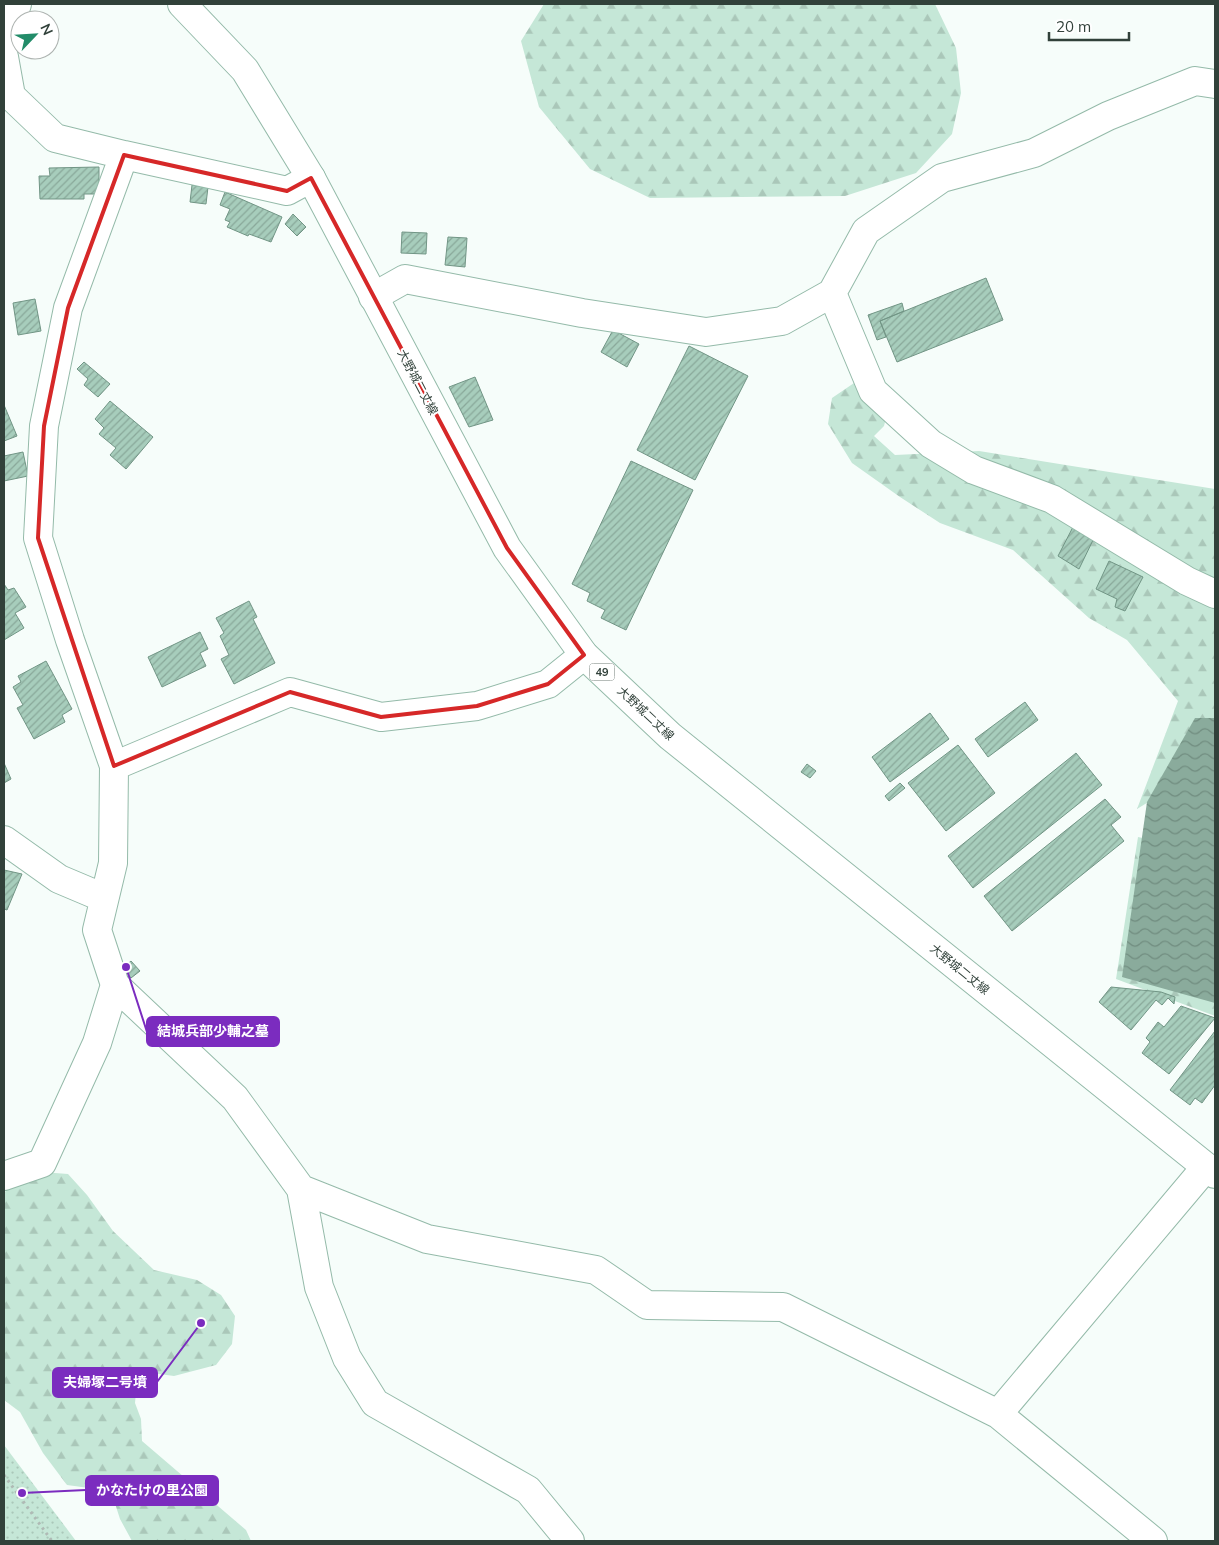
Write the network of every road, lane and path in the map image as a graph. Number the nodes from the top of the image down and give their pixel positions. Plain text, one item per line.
1 (16, 4) edge
2 (182, 4) edge
3 (4, 41) edge
4 (4, 57) edge
5 (1215, 84) edge
6 (124, 155) junction
7 (311, 178) junction
8 (832, 293) junction
9 (373, 298) junction
10 (1215, 594) edge
11 (584, 655) junction
12 (114, 766) junction
13 (8, 848) edge
14 (104, 898) junction
15 (116, 985) junction
16 (1210, 1170) edge
17 (4, 1176) edge
18 (301, 1189) junction
19 (998, 1414) junction
20 (4, 1475) edge
21 (52, 1541) edge
22 (570, 1541) edge
23 (1153, 1541) edge

1 - 3 street
2 - 7 street, 大野城二丈線 / 49
4 - 6 street
5 - 8 street
6 - 7 street
6 - 12 street
7 - 9 street, 大野城二丈線 / 49
8 - 9 street
8 - 10 street
9 - 11 street, 大野城二丈線 / 49
11 - 12 street
11 - 16 street, 大野城二丈線 / 49
12 - 14 street
13 - 14 street
14 - 15 street
15 - 17 street
15 - 18 street
16 - 19 street
18 - 19 street
18 - 22 street
19 - 23 street
20 - 21 path

